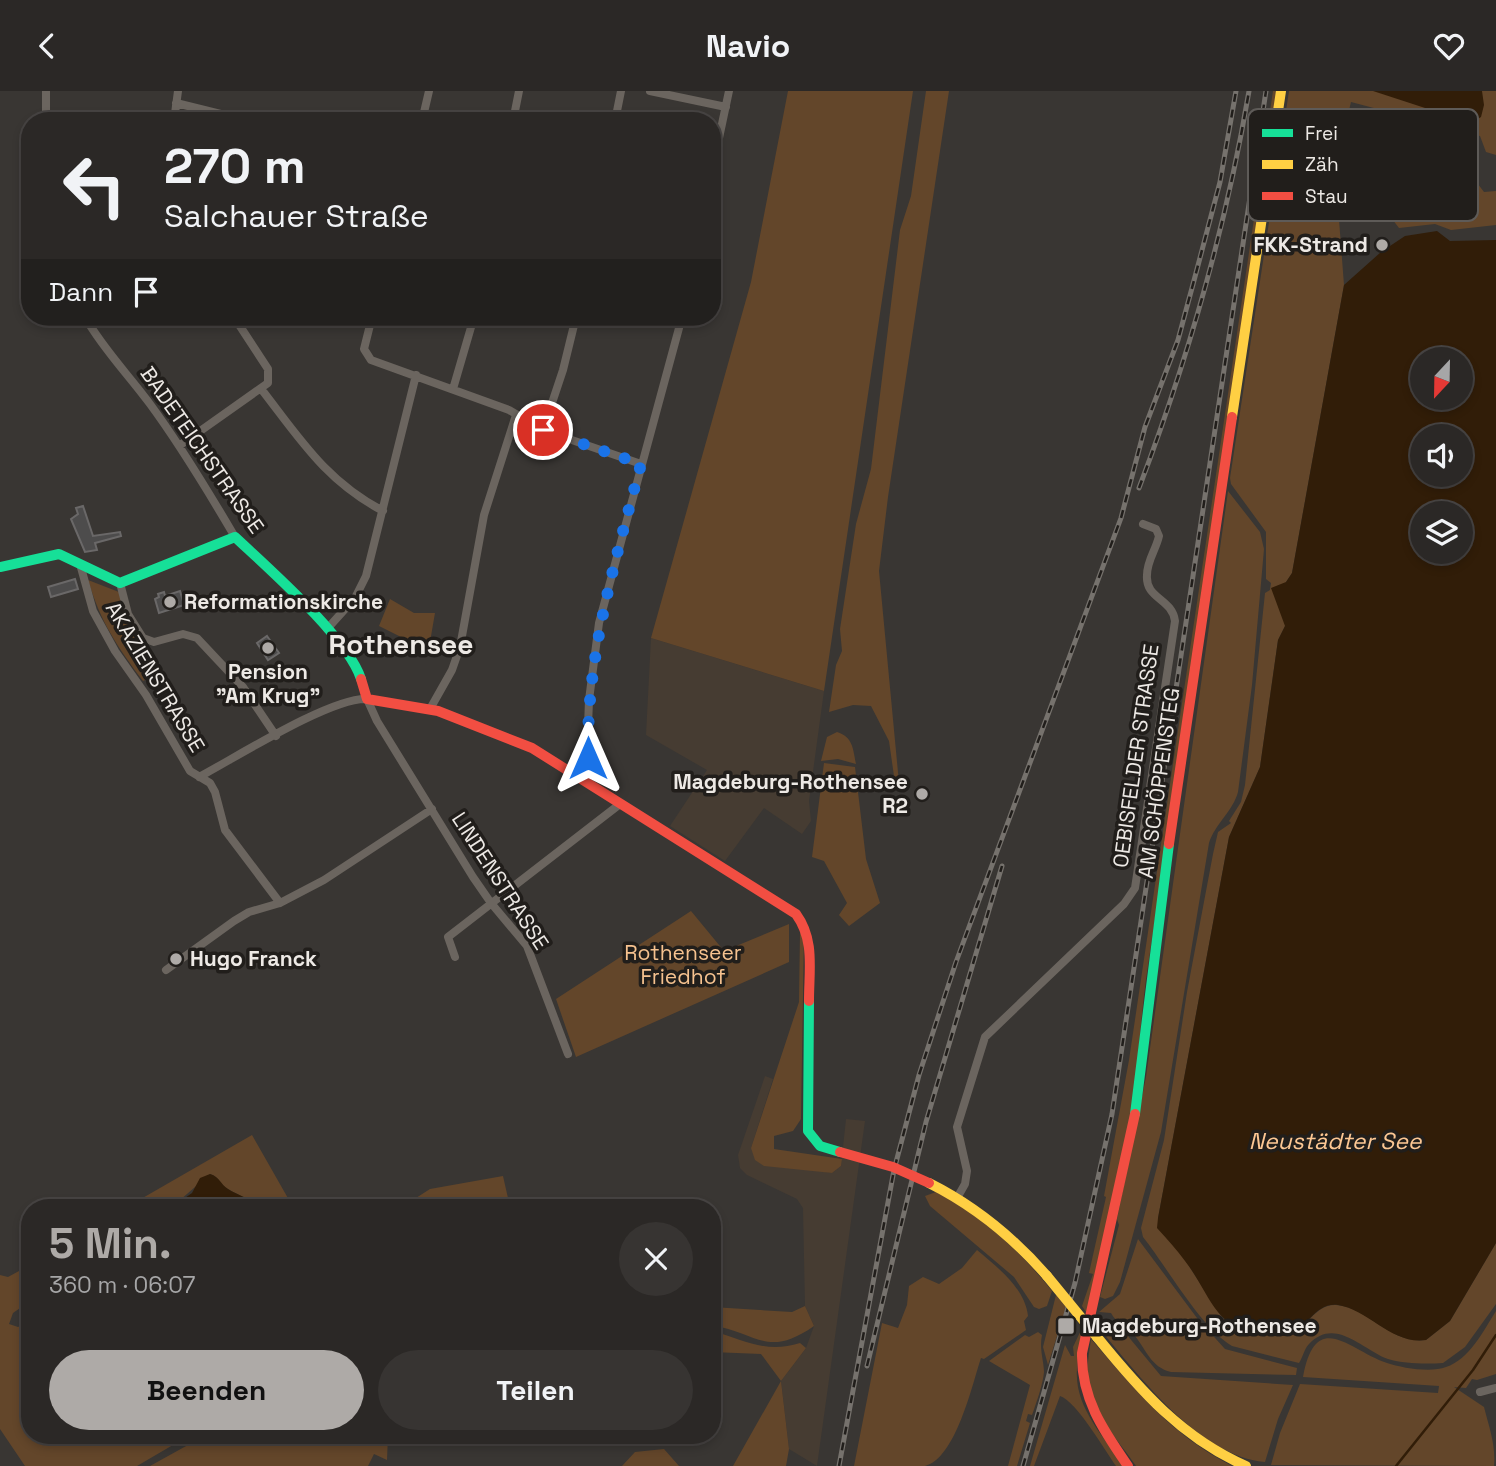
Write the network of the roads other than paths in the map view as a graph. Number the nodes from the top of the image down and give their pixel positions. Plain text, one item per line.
1 (46, 91) edge
2 (178, 91) edge
3 (429, 91) edge
4 (519, 91) edge
5 (621, 91) edge
6 (650, 91) edge
7 (729, 91) edge
8 (1281, 91) edge
9 (176, 103) junction
10 (726, 107) junction
11 (1278, 109) edge
12 (46, 112) edge
13 (175, 112) edge
14 (212, 112) edge
15 (424, 112) edge
16 (515, 112) edge
17 (617, 112) edge
18 (721, 130) edge
19 (1262, 221) edge
20 (91, 326) edge
21 (240, 326) edge
22 (370, 326) edge
23 (471, 326) edge
24 (574, 326) edge
25 (679, 326) edge
26 (416, 375) junction
27 (453, 389) junction
28 (262, 390) junction
29 (516, 415) junction
30 (543, 430) junction
31 (180, 446) junction
32 (641, 464) junction
33 (383, 511) junction
34 (1143, 524) dead end
35 (234, 537) junction
36 (80, 564) junction
37 (0, 567) edge
38 (120, 583) junction
39 (327, 629) junction
40 (367, 699) junction
41 (430, 709) junction
42 (276, 736) junction
43 (199, 777) junction
44 (586, 781) junction
45 (620, 804) junction
46 (432, 809) junction
47 (280, 903) junction
48 (491, 903) junction
49 (455, 957) dead end
50 (166, 970) dead end
51 (568, 1053) dead end
52 (957, 1198) junction
53 (1496, 1388) edge
54 (1480, 1392) dead end
55 (1128, 1466) edge
56 (1246, 1466) edge

1 - 12 street
2 - 9 street
3 - 15 street
4 - 16 street
5 - 17 street
6 - 10 street
7 - 10 street
8 - 11 street, AM SCHÖPPENSTEG
9 - 13 street
9 - 14 street
10 - 18 street
19 - 55 street, AM SCHÖPPENSTEG
20 - 31 street, BADETEICHSTRASSE
21 - 28 street
22 - 26 street
23 - 27 street
24 - 30 street
25 - 32 street
26 - 27 street
26 - 33 street
27 - 29 street
28 - 31 street
28 - 33 street
29 - 30 street
29 - 41 street
30 - 32 street
31 - 35 street, BADETEICHSTRASSE
32 - 44 street
33 - 39 street
34 - 52 street, OEBISFELDER STRASSE
35 - 38 street
35 - 39 street, BADETEICHSTRASSE
36 - 37 street
36 - 38 street
36 - 43 street, AKAZIENSTRASSE
38 - 42 street
39 - 40 street, BADETEICHSTRASSE
40 - 41 street
40 - 42 street
40 - 46 street, LINDENSTRASSE
41 - 44 street
42 - 43 street
43 - 47 street, AKAZIENSTRASSE
44 - 45 street
45 - 48 street
45 - 52 street, bridge
46 - 47 street
46 - 48 street, LINDENSTRASSE
47 - 50 street
48 - 49 street
48 - 51 street, LINDENSTRASSE
52 - 56 street, bridge
53 - 54 street

